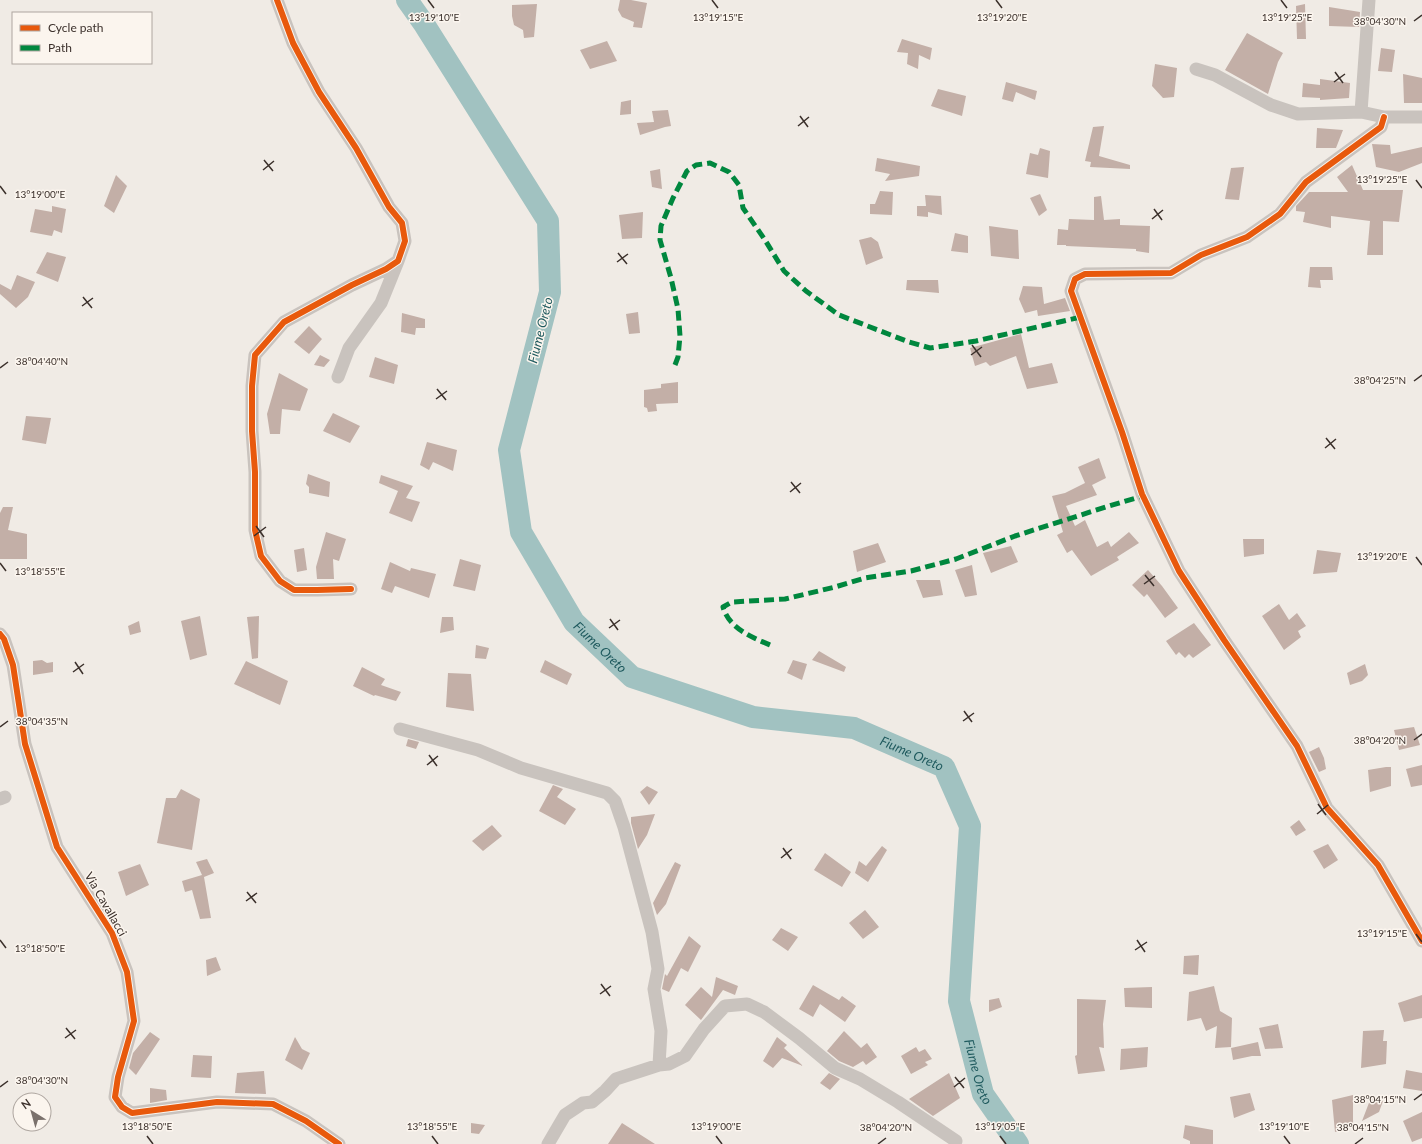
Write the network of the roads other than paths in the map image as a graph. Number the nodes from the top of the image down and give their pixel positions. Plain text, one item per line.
1 (277, 0) edge
2 (1368, 0) edge
3 (1196, 69) dead end
4 (1361, 112) junction
5 (1384, 117) junction
6 (1422, 117) edge
7 (398, 261) junction
8 (338, 377) dead end
9 (351, 589) dead end
10 (0, 634) edge
11 (400, 729) dead end
12 (1422, 941) edge
13 (660, 1065) junction
14 (956, 1141) dead end
15 (339, 1144) edge
16 (548, 1144) edge

1 - 7 street
2 - 4 street
3 - 4 street
4 - 5 street
5 - 6 street
5 - 12 street
7 - 8 street
7 - 9 street
10 - 15 street, Via Cavallacci
11 - 13 street
13 - 14 street
13 - 16 street

